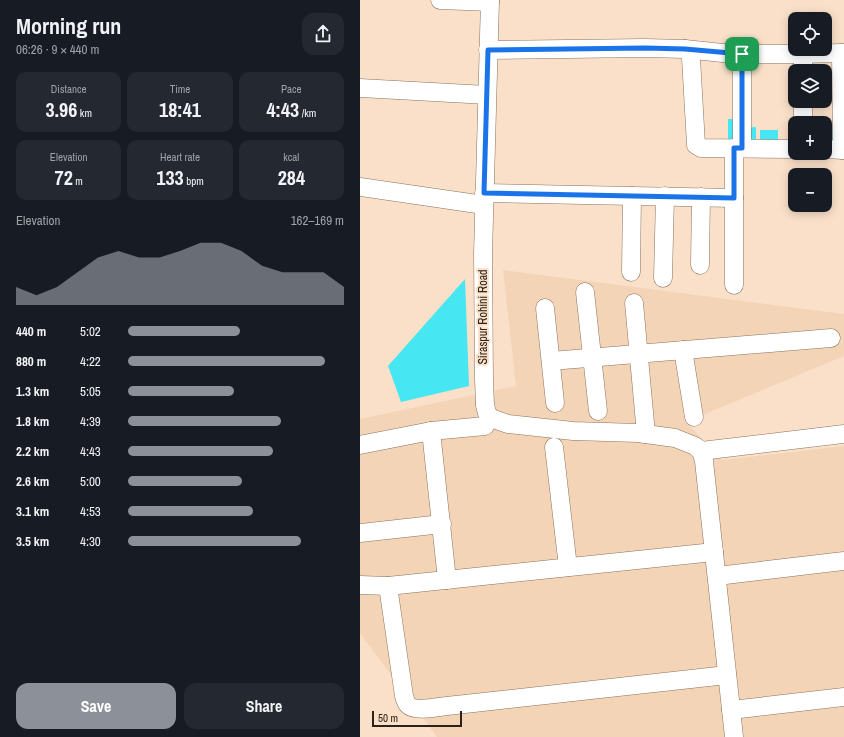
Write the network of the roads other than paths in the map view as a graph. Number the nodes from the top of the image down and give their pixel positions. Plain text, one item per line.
1 (440, 0) edge
2 (490, 1) edge
3 (685, 49) junction
4 (488, 50) junction
5 (843, 53) edge
6 (742, 54) junction
7 (803, 63) edge
8 (360, 88) edge
9 (487, 95) junction
10 (738, 148) junction
11 (788, 149) edge
12 (837, 150) edge
13 (360, 187) edge
14 (632, 196) junction
15 (665, 196) junction
16 (701, 197) junction
17 (734, 198) junction
18 (484, 199) junction
19 (700, 265) dead end
20 (631, 272) dead end
21 (663, 278) dead end
22 (734, 285) dead end
23 (585, 292) dead end
24 (634, 303) dead end
25 (545, 308) dead end
26 (831, 338) dead end
27 (683, 350) junction
28 (639, 353) junction
29 (592, 357) junction
30 (551, 361) junction
31 (555, 403) dead end
32 (598, 411) dead end
33 (694, 417) dead end
34 (485, 426) dead end
35 (431, 431) junction
36 (646, 434) junction
37 (844, 434) edge
38 (360, 445) edge
39 (554, 447) dead end
40 (701, 450) junction
41 (442, 524) junction
42 (360, 533) edge
43 (714, 552) junction
44 (844, 561) edge
45 (568, 567) junction
46 (717, 576) junction
47 (448, 580) junction
48 (360, 585) edge
49 (388, 586) junction
50 (727, 674) junction
51 (844, 697) edge
52 (731, 710) junction
53 (734, 737) edge

1 - 2 street
2 - 4 street, Siraspur Rohini Road
3 - 4 street
3 - 6 street
3 - 10 street
4 - 9 street, Siraspur Rohini Road
5 - 7 street
5 - 12 street
6 - 7 street
6 - 10 street
8 - 9 street
9 - 18 street, Siraspur Rohini Road
10 - 11 street
10 - 17 street
13 - 18 street
14 - 15 street
14 - 18 street
14 - 20 street
15 - 16 street
15 - 21 street
16 - 17 street
16 - 19 street
17 - 22 street
18 - 36 street, Siraspur Rohini Road
23 - 29 street
24 - 28 street
25 - 30 street
26 - 27 street
27 - 28 street
27 - 33 street
28 - 29 street
28 - 36 street
29 - 30 street
29 - 32 street
30 - 31 street
34 - 35 street
35 - 38 street
35 - 41 street
36 - 40 street, Siraspur Rohini Road
37 - 40 street
39 - 45 street
40 - 43 street
41 - 42 street
41 - 47 street
43 - 45 street
43 - 46 street
44 - 46 street
45 - 47 street
46 - 50 street
47 - 49 street
48 - 49 street
49 - 50 street
50 - 52 street
51 - 52 street
52 - 53 street

